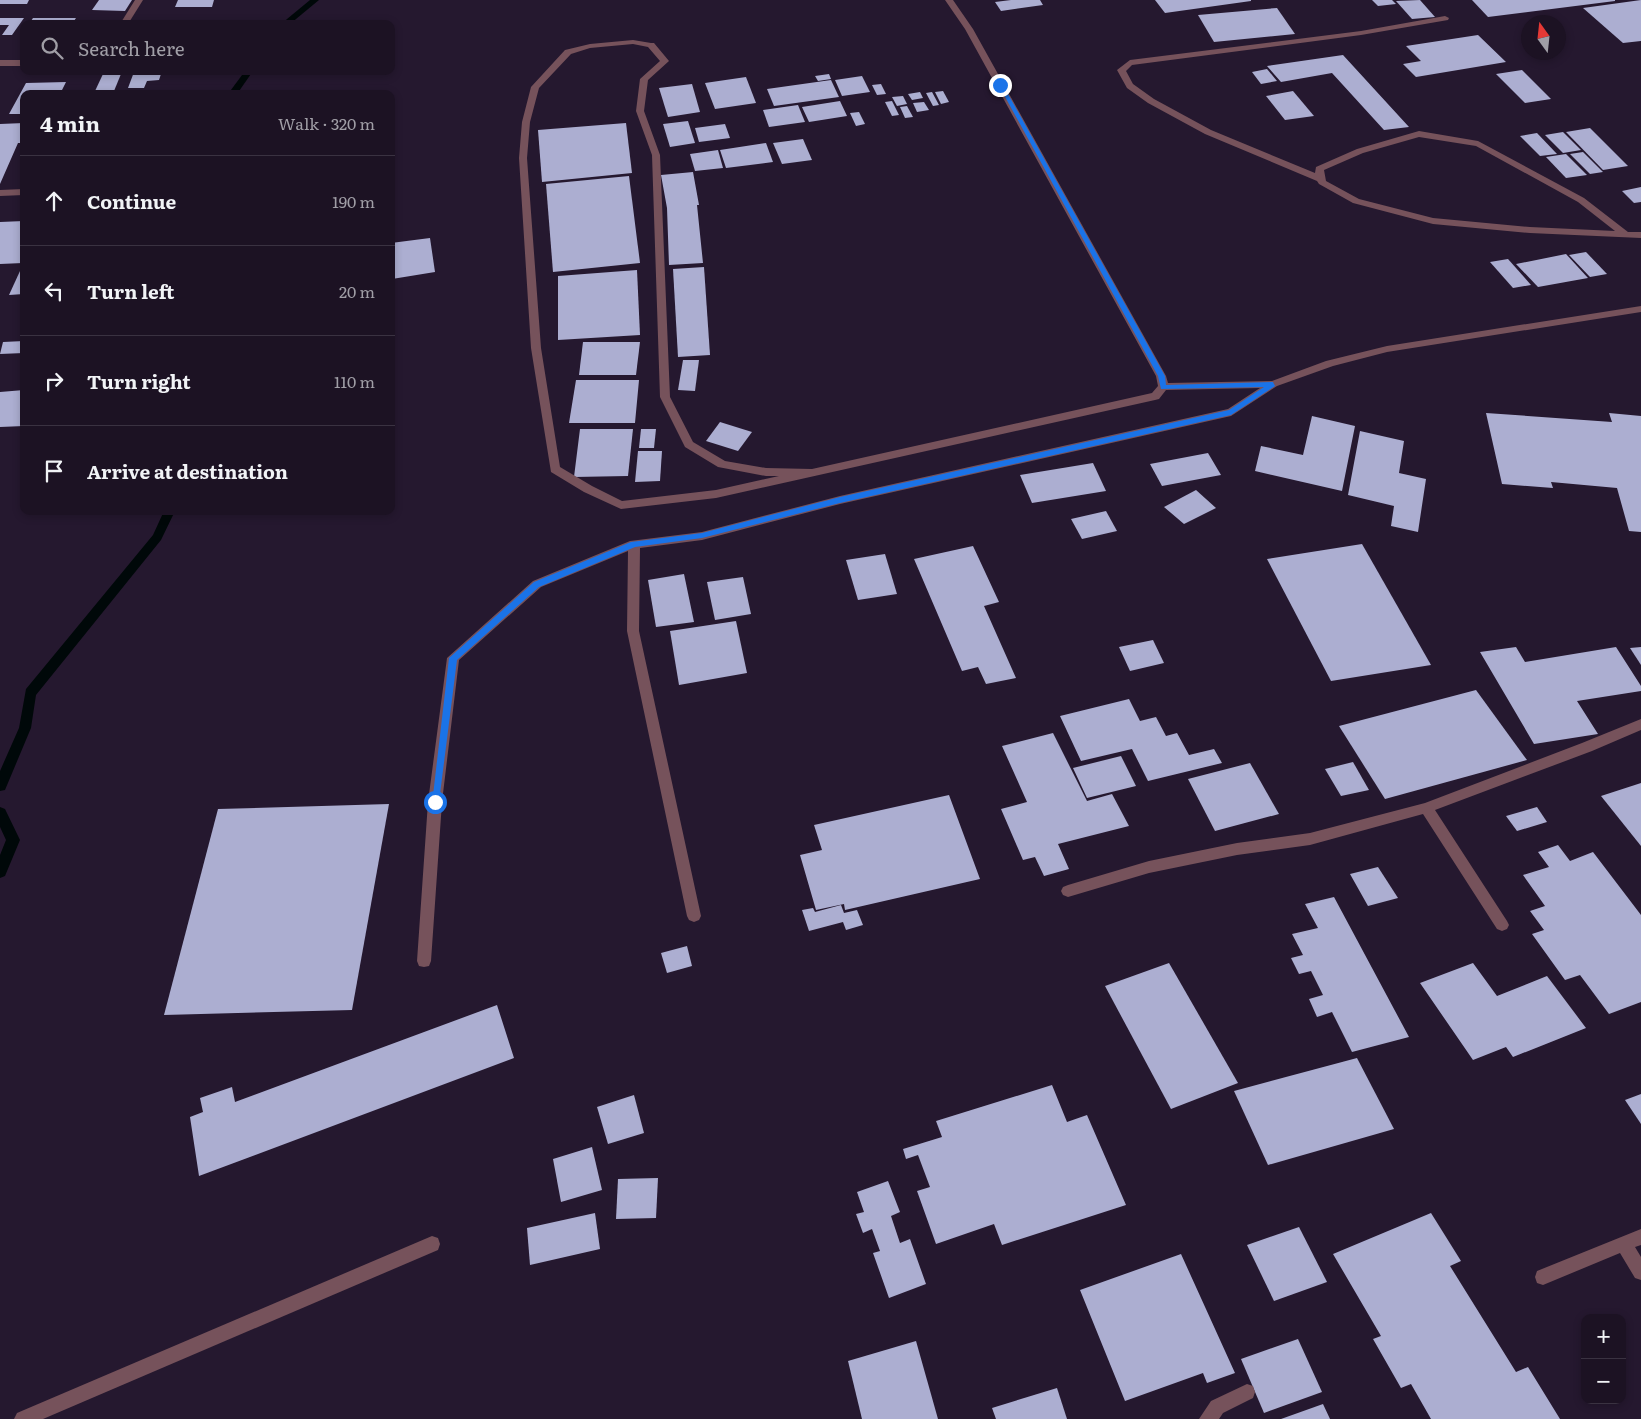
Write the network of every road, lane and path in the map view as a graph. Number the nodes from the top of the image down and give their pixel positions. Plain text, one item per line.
1 (139, 0) edge
2 (949, 0) edge
3 (1445, 18) dead end
4 (126, 20) edge
5 (0, 63) edge
6 (20, 63) edge
7 (1321, 180) junction
8 (20, 192) edge
9 (0, 193) edge
10 (1624, 233) junction
11 (1641, 235) edge
12 (1641, 309) edge
13 (1273, 384) junction
14 (1163, 387) junction
15 (812, 473) junction
16 (634, 544) junction
17 (1641, 724) edge
18 (1426, 808) junction
19 (1068, 891) dead end
20 (694, 916) dead end
21 (1502, 925) dead end
22 (424, 961) dead end
23 (1641, 1237) edge
24 (432, 1244) dead end
25 (1623, 1244) junction
26 (1641, 1272) edge
27 (1543, 1277) dead end
28 (1247, 1392) dead end
29 (23, 1419) edge
30 (1208, 1419) edge

1 - 4 street
2 - 14 street
3 - 7 street
5 - 6 street
7 - 10 street
7 - 10 street
8 - 9 street
10 - 11 street
12 - 13 street
13 - 14 street
13 - 16 street
14 - 15 street
15 - 15 street
16 - 20 street
16 - 22 street
17 - 18 street
18 - 19 street
18 - 21 street
23 - 25 street
24 - 29 street
25 - 26 street
25 - 27 street
28 - 30 street

